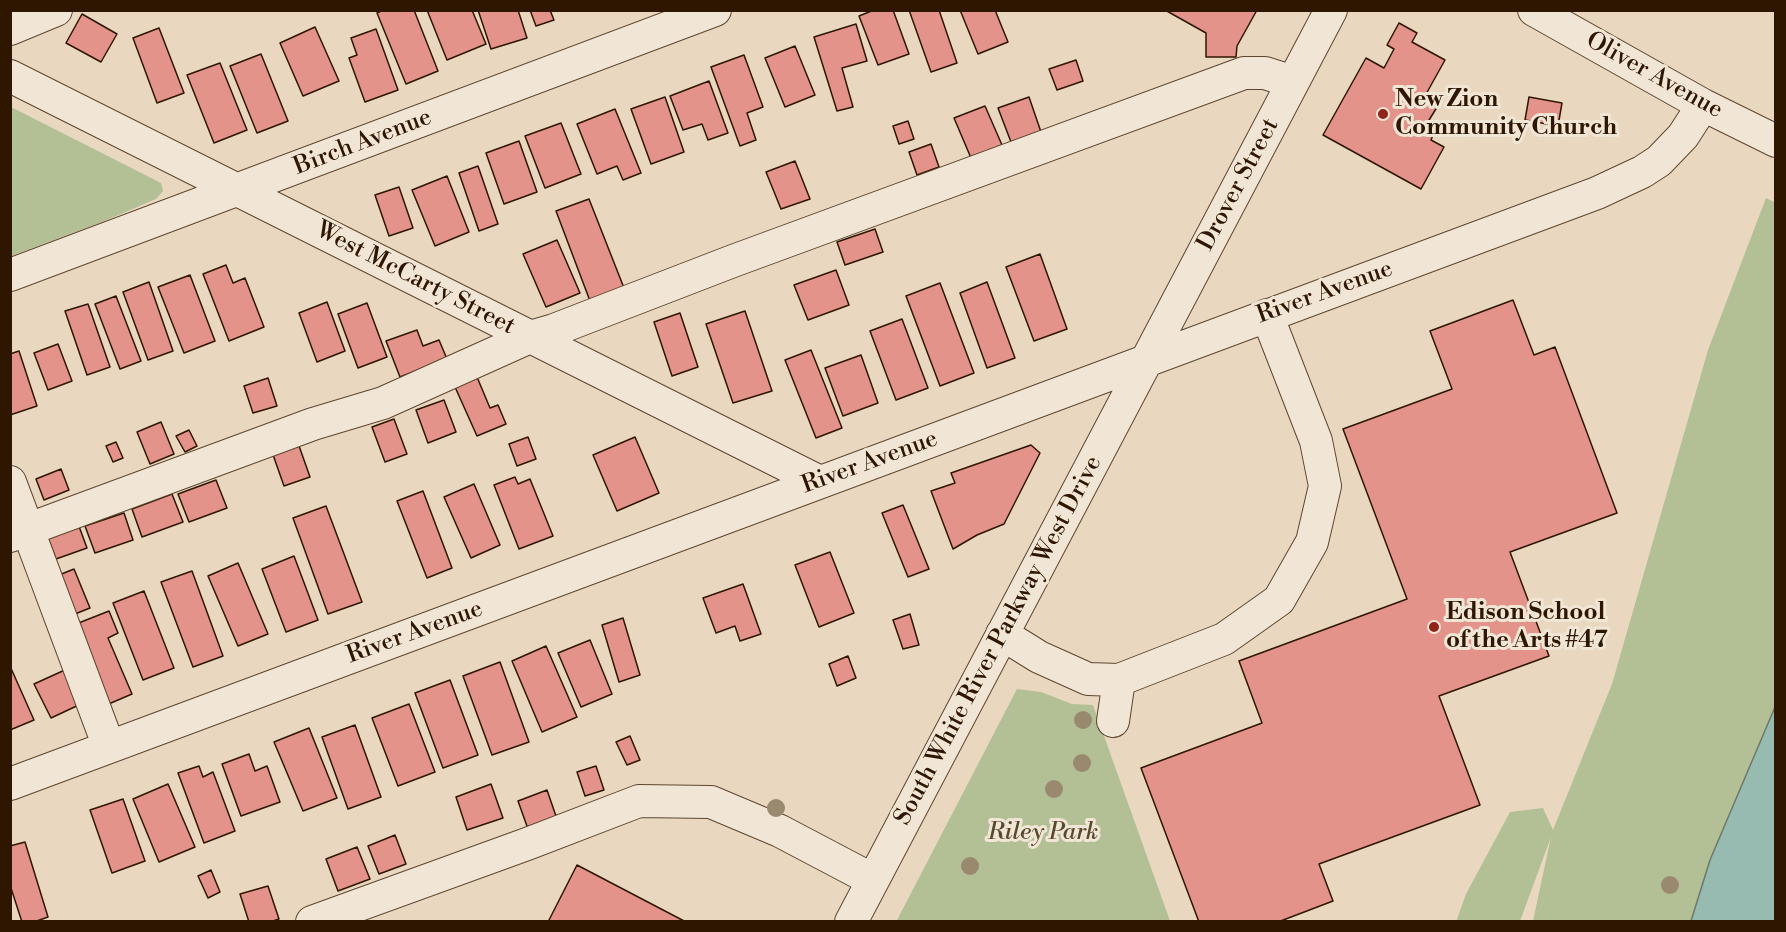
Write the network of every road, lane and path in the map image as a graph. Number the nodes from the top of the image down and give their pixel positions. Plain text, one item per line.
1 (56, 10) edge
2 (715, 10) edge
3 (1331, 10) edge
4 (1534, 10) edge
5 (10, 29) edge
6 (10, 76) edge
7 (1293, 82) junction
8 (1703, 105) junction
9 (1765, 135) edge
10 (237, 190) junction
11 (10, 275) edge
12 (1267, 315) junction
13 (530, 337) junction
14 (1146, 360) junction
15 (10, 482) edge
16 (820, 482) junction
17 (20, 532) edge
18 (1002, 634) junction
19 (1119, 680) junction
20 (1113, 721) dead end
21 (109, 747) junction
22 (10, 784) edge
23 (873, 880) junction
24 (312, 921) edge
25 (851, 921) edge

1 - 5 street
2 - 10 street, Birch Avenue
3 - 7 street, Drover Street
4 - 8 street, Oliver Avenue
6 - 10 street, West McCarty Street
7 - 13 street
7 - 14 street, Drover Street
8 - 9 street, Oliver Avenue
8 - 12 street, River Avenue
10 - 11 street, Birch Avenue
10 - 13 street, West McCarty Street
12 - 14 street, River Avenue
12 - 19 street
13 - 16 street, West McCarty Street
13 - 17 street
14 - 16 street, River Avenue
14 - 18 street, South White River Parkway West Drive
15 - 17 street
16 - 21 street, River Avenue
17 - 21 street
18 - 19 street
18 - 23 street, South White River Parkway West Drive
19 - 20 street
21 - 22 street, River Avenue
23 - 24 street
23 - 25 street, South White River Parkway West Drive

